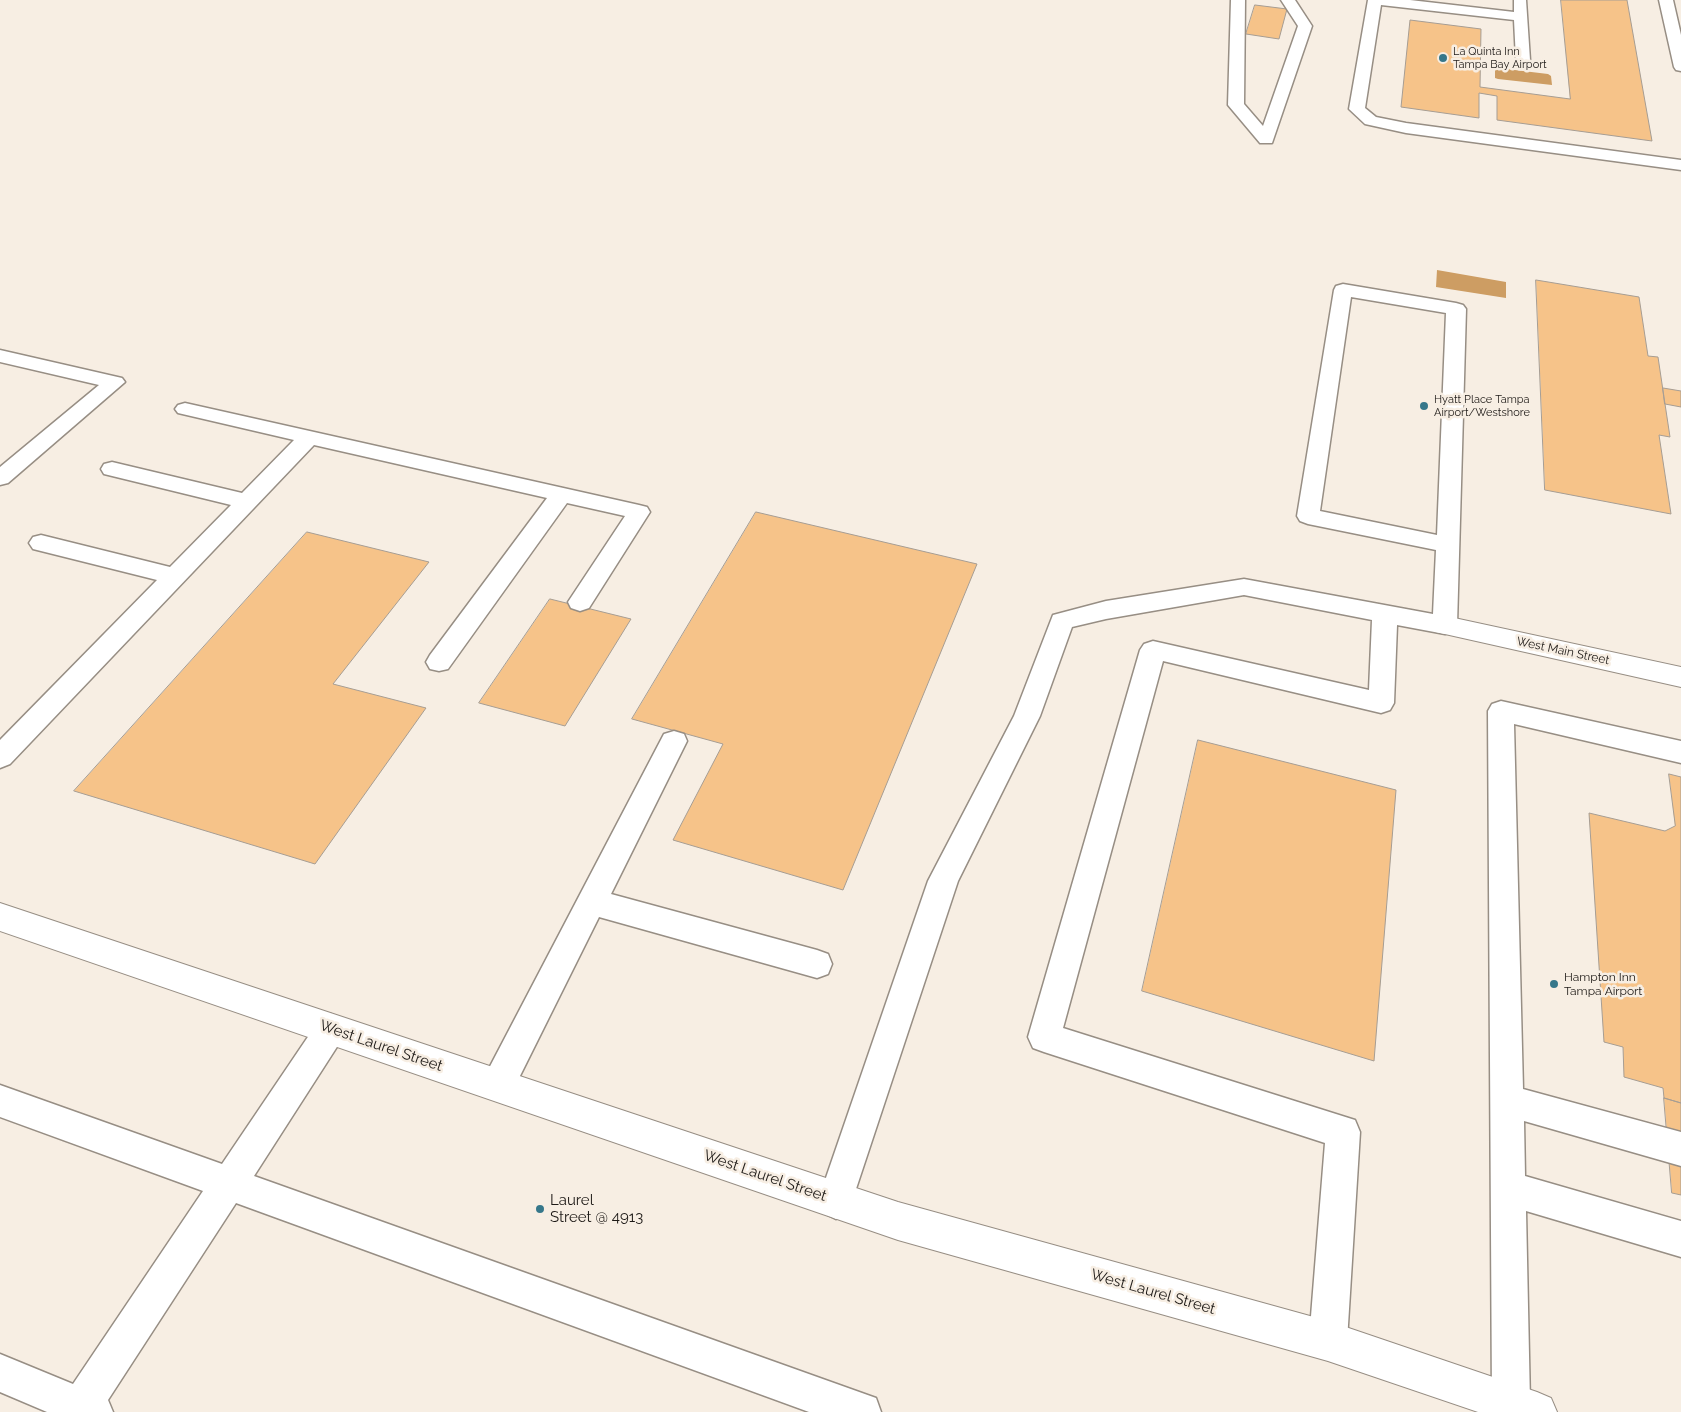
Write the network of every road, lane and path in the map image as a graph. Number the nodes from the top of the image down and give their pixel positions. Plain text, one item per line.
1 (1238, 0) edge
2 (1288, 0) edge
3 (1520, 0) edge
4 (1666, 0) edge
5 (1521, 17) junction
6 (1523, 60) dead end
7 (1681, 67) edge
8 (1681, 165) edge
9 (0, 356) edge
10 (185, 409) dead end
11 (310, 437) junction
12 (112, 469) dead end
13 (0, 478) edge
14 (561, 495) junction
15 (247, 502) junction
16 (41, 542) dead end
17 (1448, 545) junction
18 (175, 576) junction
19 (580, 602) dead end
20 (1385, 614) junction
21 (1445, 625) junction
22 (438, 662) dead end
23 (1681, 677) edge
24 (674, 741) dead end
25 (1681, 752) edge
26 (0, 757) edge
27 (592, 902) junction
28 (0, 917) edge
29 (817, 964) dead end
30 (331, 1028) junction
31 (498, 1085) junction
32 (0, 1100) edge
33 (1507, 1100) junction
34 (1681, 1149) edge
35 (229, 1183) junction
36 (1507, 1188) junction
37 (836, 1201) junction
38 (1681, 1239) edge
39 (1328, 1342) junction
40 (0, 1373) edge
41 (1524, 1408) edge
42 (87, 1409) edge
43 (862, 1412) edge

1 - 2 lane
3 - 5 lane
4 - 7 lane
5 - 6 lane
5 - 8 lane
9 - 13 lane
10 - 11 lane
11 - 14 lane
11 - 15 lane
12 - 15 lane
14 - 19 lane
14 - 22 lane
15 - 18 lane
16 - 18 lane
17 - 17 lane
17 - 21 lane
18 - 26 lane
20 - 21 lane
20 - 37 lane
20 - 39 lane
21 - 23 street, West Main Street
24 - 27 lane
25 - 33 lane
27 - 29 lane
27 - 31 lane
28 - 30 street, West Laurel Street
30 - 31 street, West Laurel Street
30 - 35 lane
31 - 37 street, West Laurel Street
32 - 35 lane
33 - 34 lane
33 - 36 lane
35 - 42 lane
35 - 43 lane
36 - 38 lane
36 - 41 lane
37 - 39 street, West Laurel Street
39 - 41 street, West Laurel Street
40 - 42 lane

